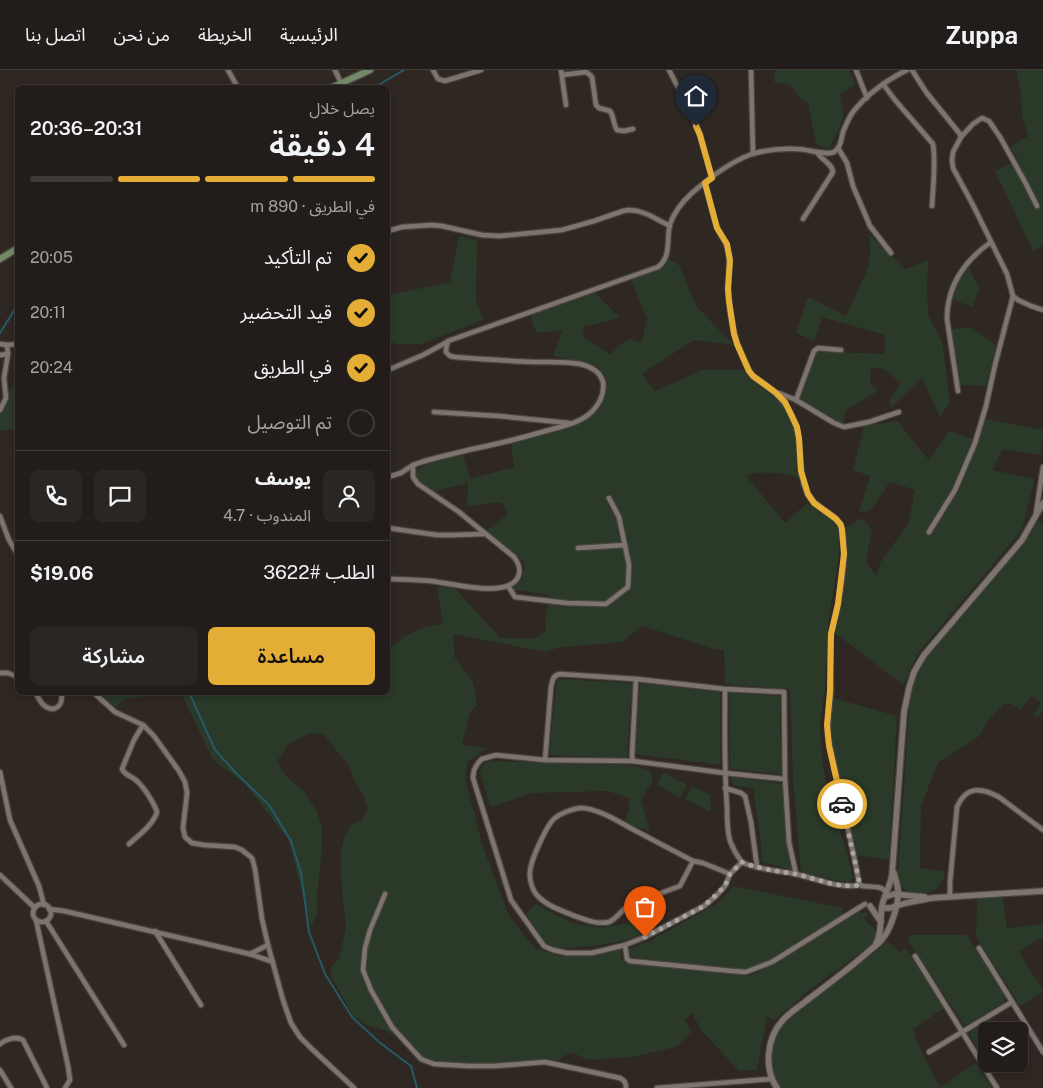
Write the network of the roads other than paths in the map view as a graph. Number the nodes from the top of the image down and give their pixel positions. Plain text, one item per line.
1 (228, 70) edge
2 (335, 70) edge
3 (370, 70) edge
4 (433, 70) edge
5 (481, 70) edge
6 (669, 70) edge
7 (751, 70) edge
8 (856, 70) edge
9 (907, 70) edge
10 (912, 70) edge
11 (562, 73) edge
12 (341, 83) junction
13 (883, 84) junction
14 (236, 85) edge
15 (337, 85) edge
16 (867, 98) junction
17 (566, 105) dead end
18 (633, 129) dead end
19 (961, 137) junction
20 (838, 148) junction
21 (818, 152) junction
22 (753, 154) junction
23 (712, 178) junction
24 (705, 183) junction
25 (932, 206) dead end
26 (1037, 206) dead end
27 (803, 219) dead end
28 (670, 226) junction
29 (390, 230) edge
30 (991, 242) junction
31 (15, 250) edge
32 (891, 252) dead end
33 (0, 258) edge
34 (1013, 296) junction
35 (1043, 310) edge
36 (448, 342) junction
37 (0, 344) edge
38 (15, 344) edge
39 (7, 345) junction
40 (841, 350) dead end
41 (8, 354) junction
42 (0, 355) edge
43 (390, 369) edge
44 (958, 391) dead end
45 (775, 392) junction
46 (796, 400) junction
47 (0, 410) edge
48 (434, 412) dead end
49 (899, 412) dead end
50 (573, 423) junction
51 (413, 465) junction
52 (1043, 467) edge
53 (390, 476) edge
54 (609, 498) dead end
55 (1043, 503) edge
56 (0, 516) edge
57 (1036, 517) junction
58 (475, 526) junction
59 (390, 528) edge
60 (929, 532) dead end
61 (469, 534) junction
62 (484, 534) junction
63 (625, 545) junction
64 (578, 548) dead end
65 (15, 550) edge
66 (390, 578) edge
67 (508, 586) junction
68 (0, 673) edge
69 (15, 676) edge
70 (636, 679) junction
71 (725, 689) junction
72 (37, 695) edge
73 (61, 695) edge
74 (96, 695) edge
75 (143, 725) junction
76 (545, 760) junction
77 (632, 761) junction
78 (0, 772) edge
79 (725, 773) junction
80 (785, 779) junction
81 (726, 788) junction
82 (1043, 830) edge
83 (129, 844) dead end
84 (693, 861) junction
85 (742, 862) junction
86 (757, 867) junction
87 (893, 868) junction
88 (730, 874) junction
89 (796, 874) junction
90 (0, 875) edge
91 (860, 885) junction
92 (1043, 891) edge
93 (385, 894) dead end
94 (898, 894) junction
95 (886, 895) junction
96 (950, 896) junction
97 (932, 898) junction
98 (44, 905) junction
99 (867, 905) joint
100 (896, 906) junction
101 (35, 908) junction
102 (882, 908) junction
103 (49, 909) junction
104 (36, 920) junction
105 (46, 921) junction
106 (881, 922) junction
107 (155, 931) junction
108 (268, 945) junction
109 (625, 945) junction
110 (875, 946) junction
111 (979, 948) dead end
112 (250, 954) junction
113 (916, 956) dead end
114 (273, 962) junction
115 (1012, 1002) junction
116 (201, 1005) dead end
117 (962, 1032) junction
118 (0, 1044) edge
119 (124, 1045) dead end
120 (929, 1052) dead end
121 (1043, 1052) edge
122 (0, 1070) edge
123 (772, 1079) junction
124 (11, 1088) edge
125 (47, 1088) edge
126 (65, 1088) edge
127 (354, 1088) edge
128 (626, 1088) edge
129 (657, 1088) edge
130 (777, 1088) edge
131 (997, 1088) edge

1 - 14 street
2 - 12 street
3 - 12 main road
4 - 5 street
6 - 23 street
7 - 22 street
8 - 16 street
9 - 13 street
10 - 19 street
11 - 17 street
11 - 18 street
12 - 15 main road
13 - 16 street
13 - 25 street
16 - 20 street
19 - 26 street
19 - 30 street
20 - 21 street
20 - 32 street
21 - 22 street
21 - 27 street
22 - 23 street
23 - 24 street
24 - 28 street
24 - 45 street
28 - 29 street
28 - 36 street
30 - 34 street
30 - 44 street
31 - 33 main road
34 - 35 street
34 - 60 street
36 - 43 street
36 - 50 street
37 - 39 street
38 - 39 street
39 - 41 street
40 - 46 street
41 - 42 street
41 - 47 street
45 - 46 street
45 - 91 street
46 - 49 street
48 - 50 street
50 - 51 street
51 - 53 street
51 - 58 street
52 - 57 street
54 - 63 street
55 - 57 street
56 - 65 street
57 - 87 street
58 - 61 street
58 - 62 street
59 - 61 street
61 - 62 street
62 - 67 street
63 - 64 street
63 - 67 street
66 - 67 street
68 - 69 street
70 - 71 street
70 - 76 street
70 - 77 street
71 - 79 street
71 - 80 street
72 - 73 street
74 - 75 street
75 - 83 street
75 - 108 street
76 - 77 street
76 - 109 street
77 - 79 street
78 - 98 street
79 - 80 street
79 - 81 street
80 - 89 street
81 - 85 street
81 - 86 street
82 - 96 street
84 - 84 street
84 - 88 street
85 - 86 street
85 - 88 street
86 - 89 street
87 - 94 street
87 - 95 street
88 - 109 street
89 - 91 street
90 - 101 street
91 - 95 street
92 - 96 street
93 - 128 street
94 - 95 street
94 - 97 street
94 - 100 street
95 - 102 street
96 - 97 street
97 - 100 street
98 - 101 street
98 - 103 street
99 - 106 street
99 - 109 street
100 - 102 street
100 - 110 street
101 - 104 street
102 - 106 street
103 - 105 street
103 - 107 street
104 - 105 street
104 - 126 street
105 - 119 street
106 - 110 street
107 - 112 street
107 - 116 street
108 - 112 street
108 - 114 street
110 - 123 street
111 - 115 street
112 - 114 street
113 - 117 street
114 - 127 street
115 - 117 street
115 - 121 street
117 - 120 street
117 - 131 street
118 - 125 street
122 - 124 street
123 - 129 street
123 - 130 street

